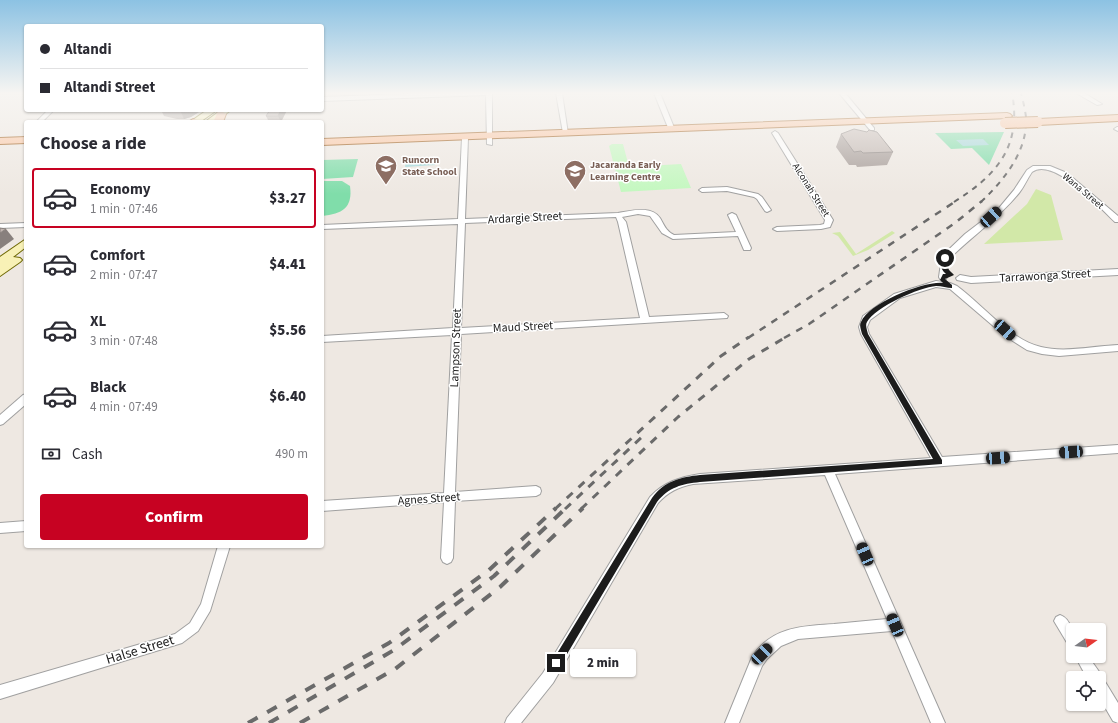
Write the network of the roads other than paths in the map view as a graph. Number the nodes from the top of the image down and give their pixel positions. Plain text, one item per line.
1 (489, 127) edge
2 (565, 127) edge
3 (671, 127) edge
4 (800, 127) edge
5 (849, 127) edge
6 (672, 130) junction
7 (775, 133) junction
8 (0, 134) edge
9 (566, 134) junction
10 (24, 137) edge
11 (24, 137) edge
12 (490, 140) junction
13 (0, 141) edge
14 (465, 141) junction
15 (324, 142) edge
16 (324, 150) edge
17 (702, 190) dead end
18 (767, 210) dead end
19 (618, 215) junction
20 (732, 215) dead end
21 (462, 220) junction
22 (1118, 220) edge
23 (24, 225) edge
24 (0, 226) edge
25 (324, 227) edge
26 (777, 229) dead end
27 (741, 234) junction
28 (24, 244) edge
29 (747, 248) dead end
30 (24, 254) edge
31 (0, 262) edge
32 (0, 272) edge
33 (1118, 272) edge
34 (941, 278) junction
35 (960, 284) junction
36 (724, 316) dead end
37 (645, 320) junction
38 (457, 331) junction
39 (324, 339) edge
40 (1118, 348) edge
41 (24, 400) edge
42 (0, 421) edge
43 (1117, 451) edge
44 (939, 462) junction
45 (828, 470) junction
46 (536, 491) dead end
47 (449, 497) junction
48 (324, 506) edge
49 (24, 526) edge
50 (0, 528) edge
51 (223, 548) edge
52 (446, 558) dead end
53 (1060, 621) dead end
54 (895, 625) junction
55 (1066, 631) edge
56 (0, 692) edge
57 (1106, 696) edge
58 (1118, 716) edge
59 (512, 723) edge
60 (732, 723) edge
61 (938, 723) edge

1 - 12 street
2 - 9 street
3 - 6 street
4 - 6 main road
5 - 7 main road
6 - 9 main road
7 - 12 main road
7 - 26 street, Alconah Street
8 - 10 main road
9 - 12 main road
11 - 13 main road
12 - 14 main road
14 - 15 main road
14 - 16 main road
14 - 21 street, Lampson Street
17 - 18 street
19 - 21 street, Ardargie Street
19 - 27 street, Ardargie Street
19 - 37 street
20 - 27 street
21 - 25 street, Ardargie Street
21 - 38 street, Lampson Street
22 - 34 street, Wana Street
23 - 24 street
27 - 29 street
28 - 31 main road
30 - 32 main road
33 - 35 street, Tarrawonga Street
34 - 35 street, Tarrawonga Street
34 - 35 street
34 - 44 street
35 - 40 street
36 - 37 street, Maud Street
37 - 38 street, Maud Street
38 - 39 street, Maud Street
38 - 47 street, Lampson Street
41 - 42 street
43 - 44 street
44 - 45 street
45 - 54 street
45 - 59 street
46 - 47 street, Agnes Street
47 - 48 street, Agnes Street
47 - 52 street, Lampson Street
49 - 50 street
51 - 56 street, Halse Street
53 - 55 street
54 - 60 street
54 - 61 street
57 - 58 street

